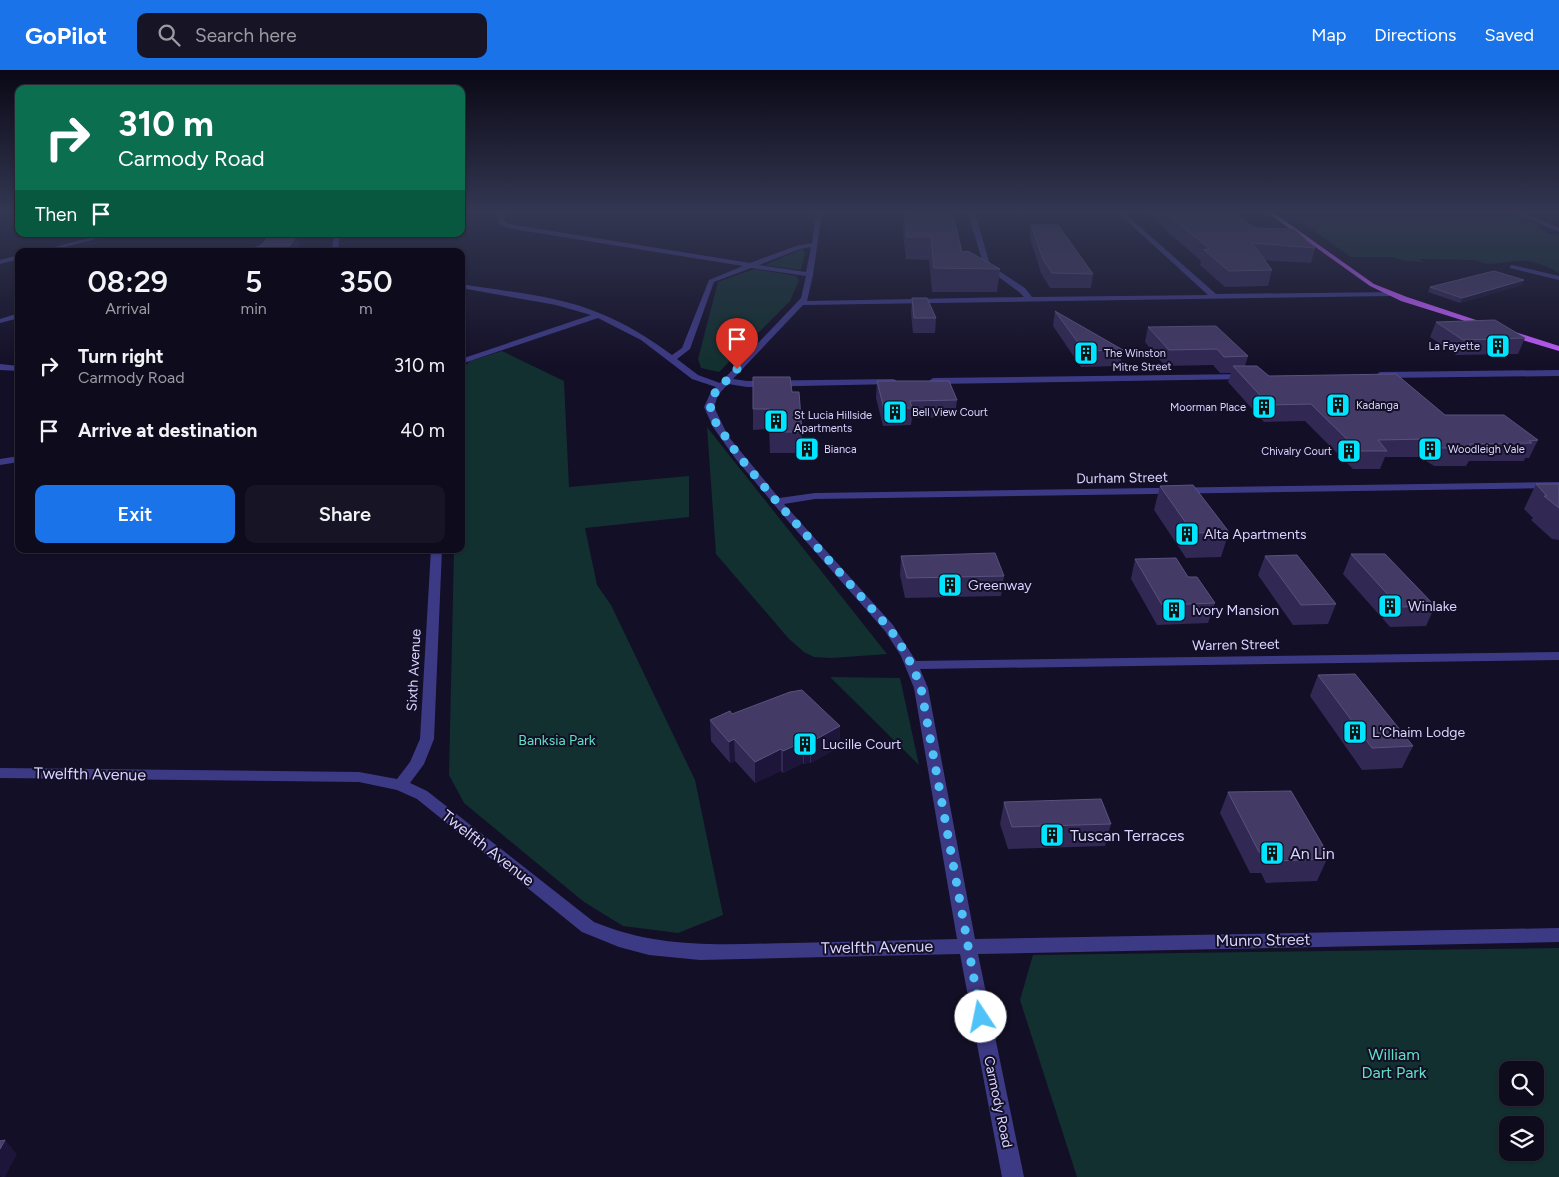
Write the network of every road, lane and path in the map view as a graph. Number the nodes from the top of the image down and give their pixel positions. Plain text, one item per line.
1 (731, 263) edge
2 (759, 263) edge
3 (812, 263) edge
4 (986, 263) edge
5 (1177, 263) edge
6 (1339, 263) edge
7 (751, 266) junction
8 (1512, 267) dead end
9 (810, 275) junction
10 (1559, 278) edge
11 (465, 287) edge
12 (1392, 294) junction
13 (1215, 297) junction
14 (1030, 300) junction
15 (801, 303) junction
16 (599, 315) junction
17 (15, 316) edge
18 (0, 321) edge
19 (1559, 348) edge
20 (672, 358) junction
21 (465, 361) edge
22 (0, 367) edge
23 (15, 369) edge
24 (1559, 373) edge
25 (1372, 376) edge
26 (1253, 377) edge
27 (928, 381) edge
28 (899, 382) edge
29 (723, 384) junction
30 (15, 460) edge
31 (0, 462) edge
32 (1559, 485) edge
33 (777, 502) junction
34 (437, 553) edge
35 (1559, 656) edge
36 (913, 665) junction
37 (0, 773) edge
38 (400, 785) junction
39 (1559, 935) edge
40 (967, 945) junction
41 (1013, 1177) edge

1 - 7 street
2 - 7 street
3 - 9 street, Carmody Road
4 - 14 street
5 - 13 street
6 - 12 main road
7 - 9 street
7 - 20 street
8 - 10 street
9 - 15 street, Carmody Road
11 - 16 street
12 - 13 street
12 - 19 main road
13 - 14 street
14 - 15 street
15 - 29 street, Carmody Road
16 - 20 street
16 - 21 street
17 - 18 street
20 - 29 street
22 - 23 street
24 - 25 street
26 - 27 street, Mitre Street
28 - 29 street
29 - 33 street, Carmody Road
30 - 31 street
32 - 33 street, Durham Street
33 - 36 street, Carmody Road
34 - 38 street, Sixth Avenue
35 - 36 street, Warren Street
36 - 40 street, Carmody Road
37 - 38 street, Twelfth Avenue
38 - 40 street, Twelfth Avenue
39 - 40 street, Munro Street
40 - 41 street, Carmody Road

